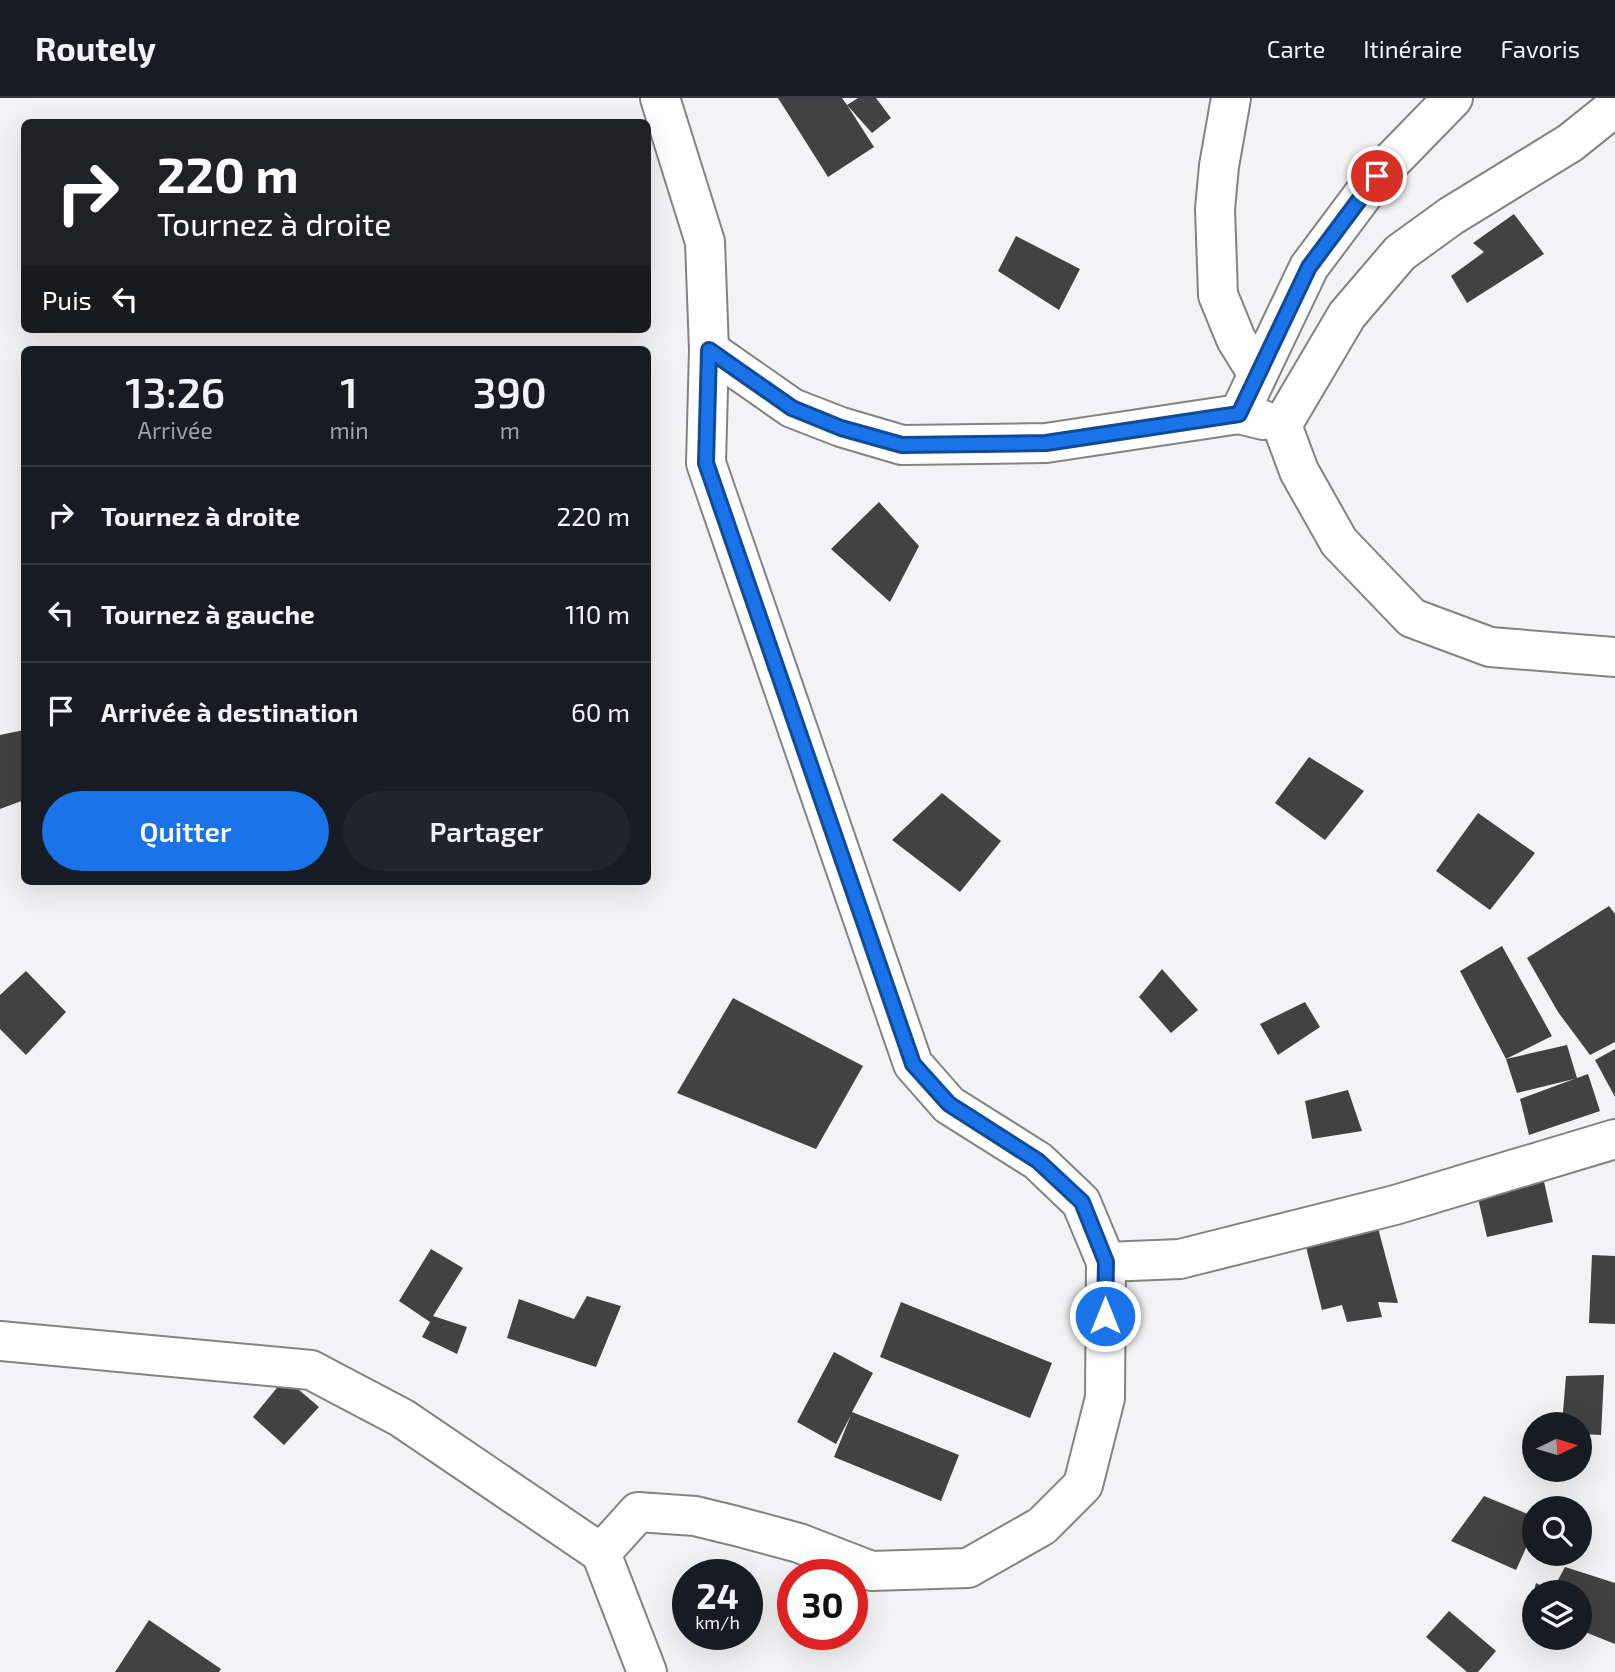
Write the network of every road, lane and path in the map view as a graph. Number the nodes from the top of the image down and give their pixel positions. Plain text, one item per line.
1 (660, 98) edge
2 (1231, 98) edge
3 (1453, 98) edge
4 (1615, 107) edge
5 (709, 350) junction
6 (1257, 373) junction
7 (1239, 414) junction
8 (1282, 425) junction
9 (1615, 657) edge
10 (1615, 1139) edge
11 (1106, 1262) junction
12 (0, 1341) edge
13 (601, 1553) junction
14 (648, 1672) edge

1 - 5 street
2 - 6 street
3 - 6 street
4 - 8 street
5 - 7 street
5 - 11 street
6 - 7 street
7 - 8 street
8 - 9 street
10 - 11 street
11 - 13 street
12 - 13 street
13 - 14 street

